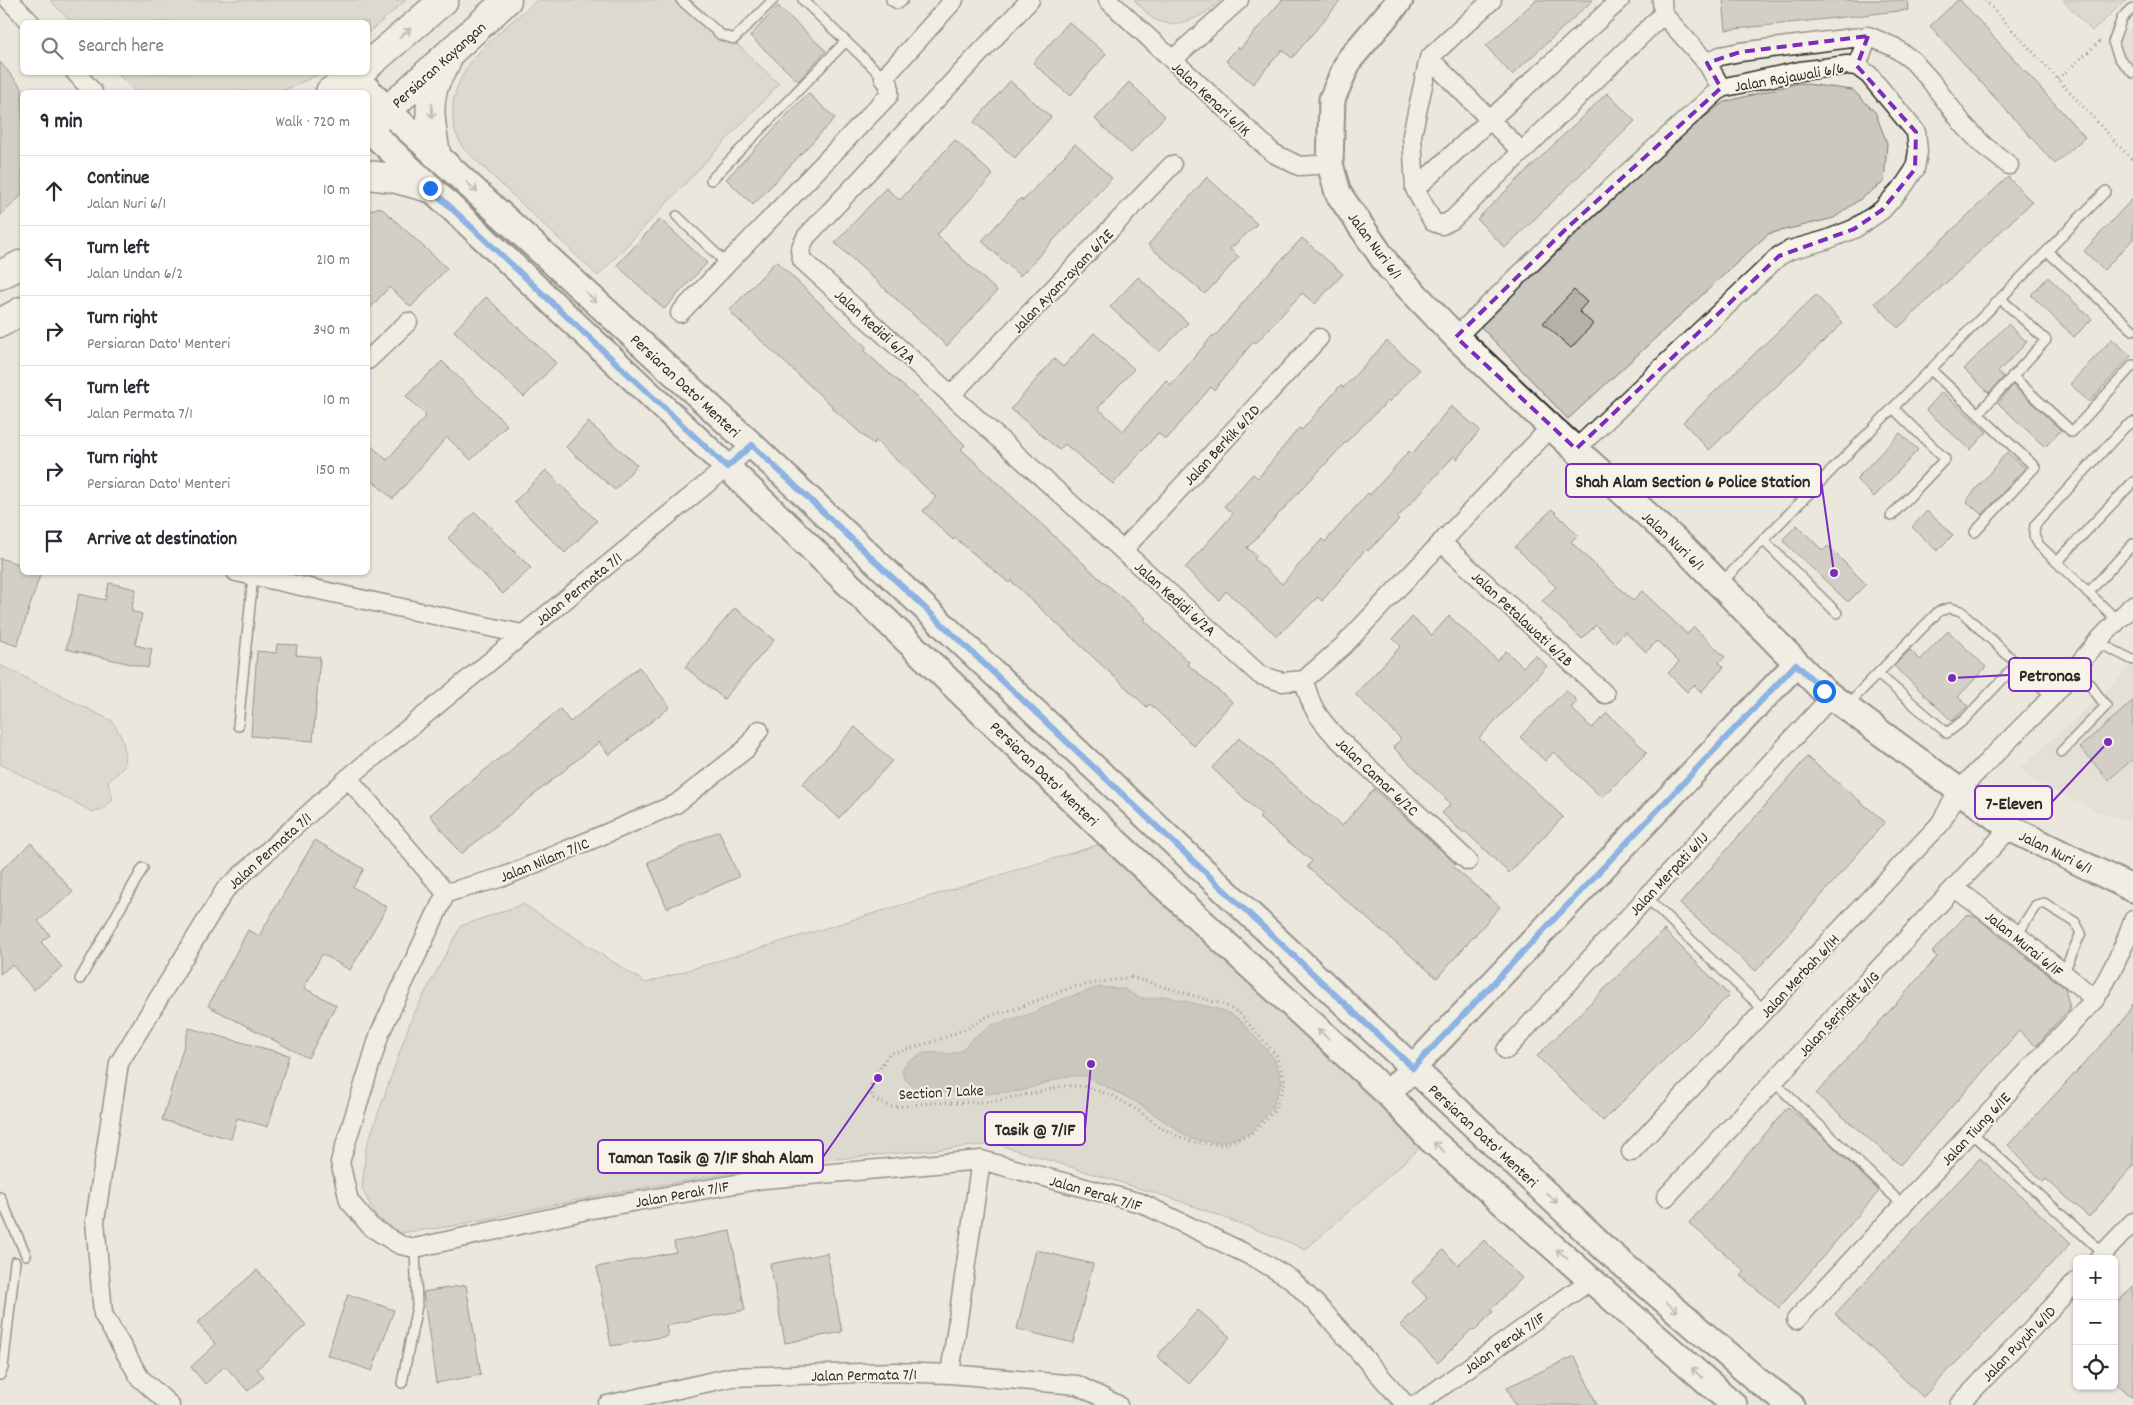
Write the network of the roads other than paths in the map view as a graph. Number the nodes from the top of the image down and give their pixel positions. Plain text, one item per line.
1 (9, 0) edge
2 (444, 0) edge
3 (508, 0) edge
4 (680, 0) edge
5 (772, 0) edge
6 (803, 0) edge
7 (891, 0) edge
8 (903, 0) edge
9 (954, 0) edge
10 (1030, 0) edge
11 (1108, 0) edge
12 (1239, 0) edge
13 (1400, 0) edge
14 (1492, 0) edge
15 (1620, 0) edge
16 (1662, 7) edge
17 (2133, 8) edge
18 (28, 20) edge
19 (1868, 36) junction
20 (846, 41) junction
21 (453, 50) junction
22 (1429, 58) junction
23 (1172, 60) junction
24 (370, 63) edge
25 (1707, 63) junction
26 (1858, 66) junction
27 (2133, 73) edge
28 (77, 75) edge
29 (354, 75) edge
30 (363, 75) edge
31 (884, 78) junction
32 (1721, 88) junction
33 (90, 90) edge
34 (333, 90) edge
35 (387, 110) junction
36 (1491, 119) junction
37 (370, 126) edge
38 (370, 130) edge
39 (1522, 152) junction
40 (436, 154) junction
41 (1330, 164) junction
42 (1172, 165) dead end
43 (2009, 165) dead end
44 (370, 175) edge
45 (711, 180) dead end
46 (430, 188) junction
47 (1415, 189) junction
48 (2106, 191) dead end
49 (677, 216) dead end
50 (2047, 251) junction
51 (727, 264) junction
52 (20, 265) edge
53 (0, 275) edge
54 (2001, 299) junction
55 (20, 312) edge
56 (680, 313) dead end
57 (408, 322) dead end
58 (0, 323) edge
59 (2133, 330) edge
60 (1456, 336) junction
61 (1319, 338) dead end
62 (370, 358) edge
63 (2133, 365) edge
64 (1930, 370) junction
65 (2012, 376) junction
66 (952, 394) junction
67 (1893, 408) junction
68 (1978, 414) junction
69 (2133, 422) edge
70 (1551, 427) junction
71 (752, 445) junction
72 (1576, 449) junction
73 (727, 467) junction
74 (2133, 482) edge
75 (1891, 516) dead end
76 (1975, 532) dead end
77 (1763, 540) junction
78 (1441, 542) junction
79 (2133, 544) edge
80 (1123, 550) junction
81 (2057, 562) junction
82 (249, 575) edge
83 (253, 576) junction
84 (1720, 584) junction
85 (2088, 592) junction
86 (2133, 605) edge
87 (1837, 612) dead end
88 (2118, 621) junction
89 (522, 634) junction
90 (2097, 642) junction
91 (2133, 660) edge
92 (1796, 664) junction
93 (2017, 664) junction
94 (2077, 668) junction
95 (1878, 674) junction
96 (1304, 680) junction
97 (1605, 694) dead end
98 (2052, 697) junction
99 (1838, 702) junction
100 (238, 726) dead end
101 (759, 730) dead end
102 (2061, 752) dead end
103 (348, 778) junction
104 (1959, 790) junction
105 (2010, 828) junction
106 (1468, 860) dead end
107 (143, 868) dead end
108 (1955, 888) junction
109 (2133, 889) edge
110 (446, 893) junction
111 (1646, 897) junction
112 (2133, 920) edge
113 (2017, 935) junction
114 (2063, 974) junction
115 (80, 978) dead end
116 (2095, 999) junction
117 (1765, 1011) junction
118 (1506, 1050) dead end
119 (1413, 1068) junction
120 (1774, 1082) junction
121 (1388, 1094) junction
122 (1971, 1132) junction
123 (1630, 1152) dead end
124 (982, 1160) junction
125 (0, 1197) edge
126 (1666, 1197) dead end
127 (1904, 1205) junction
128 (2133, 1222) edge
129 (416, 1248) junction
130 (26, 1255) dead end
131 (2099, 1255) edge
132 (2101, 1255) edge
133 (15, 1262) dead end
134 (1591, 1280) junction
135 (2073, 1285) edge
136 (1796, 1320) dead end
137 (950, 1374) junction
138 (0, 1375) edge
139 (402, 1383) dead end
140 (170, 1405) edge
141 (607, 1405) edge
142 (1118, 1405) edge
143 (1406, 1405) edge
144 (1416, 1405) edge
145 (1734, 1405) edge
146 (1791, 1405) edge
147 (1959, 1405) edge

1 - 18 street
24 -> 2 main road
3 - 21 main road, Persiaran Kayangan
4 - 5 lane
6 - 20 lane
7 - 8 lane
9 - 31 street
10 - 66 street, Jalan Kedidi 6/2A
11 - 23 street, Jalan Kenari 6/1K
12 - 23 street
13 - 41 main road, Jalan Nuri 6/1
14 - 22 street
15 - 36 street
16 - 25 street
16 - 39 street
17 - 27 lane
19 - 25 street
19 - 26 street
19 - 43 street
20 - 31 lane
20 - 45 lane
21 - 35 main road, Persiaran Kayangan
21 -> 40 main road
22 - 36 street
22 - 47 street
23 - 41 street, Jalan Kenari 6/1K
25 - 32 street
26 - 32 street, Jalan Rajawali 6/6
26 - 72 street, Jalan Rajawali 6/6
28 - 33 street
29 - 34 main road
30 - 35 main road, Persiaran Dato' Menteri
31 - 51 street
32 - 60 street, Jalan Rajawali 6/6
35 - 37 main road, Persiaran Kayangan
35 - 40 main road, Persiaran Dato' Menteri
36 - 39 street
36 - 47 street
38 - 46 main road, Persiaran Dato' Menteri
39 - 47 street
40 -> 71 main road, Persiaran Dato' Menteri
41 - 60 main road, Jalan Nuri 6/1
42 - 66 street, Jalan Ayam-ayam 6/2E
44 - 46 main road
46 - 73 main road, Persiaran Dato' Menteri
48 - 50 lane
49 - 51 lane
50 - 54 lane
50 - 59 lane
51 - 56 street
52 - 53 main road
54 - 64 lane
54 - 65 lane
55 - 58 main road
57 - 62 street
60 - 70 main road, Jalan Nuri 6/1
61 - 80 street, Jalan Berkik 6/2D
63 - 65 lane
64 - 67 lane
64 - 68 lane
65 - 68 lane
66 - 80 street, Jalan Kedidi 6/2A
67 - 75 lane
67 - 77 lane
68 - 76 lane
69 - 81 lane
70 - 72 main road, Jalan Nuri 6/1
70 - 78 street
71 - 73 street, Jalan Permata 7/1
71 - 119 main road, Persiaran Dato' Menteri
72 - 84 main road, Jalan Nuri 6/1
73 - 89 street, Jalan Permata 7/1
121 -> 73 main road, Persiaran Dato' Menteri
74 - 81 lane
77 - 84 lane
77 - 87 lane
78 - 96 street
78 - 97 street, Jalan Petalawati 6/2B
79 - 85 lane
80 - 96 street, Jalan Kedidi 6/2A
81 - 85 lane
82 - 83 street
83 - 89 street
83 - 100 lane
84 - 92 main road, Jalan Nuri 6/1
85 - 88 lane
86 - 88 street, Jalan Merbah 6/1H
88 - 90 street, Jalan Merbah 6/1H
89 - 103 street, Jalan Permata 7/1
90 - 91 lane
90 - 94 street, Jalan Merbah 6/1H
92 - 99 main road, Jalan Nuri 6/1
92 - 119 main road
93 - 95 lane
93 - 95 lane
93 - 98 lane
94 - 98 street, Jalan Merbah 6/1H
94 - 102 lane
95 - 99 lane
96 - 106 street, Jalan Camar 6/2C
98 - 104 street, Jalan Merbah 6/1H
99 - 104 main road, Jalan Nuri 6/1
99 - 111 street, Jalan Merpati 6/1J
101 - 110 street, Jalan Nilam 7/1C
103 - 110 street
103 - 140 street, Jalan Permata 7/1
104 - 105 main road, Jalan Nuri 6/1
104 - 117 street, Jalan Merbah 6/1H
105 - 108 street, Jalan Serindit 6/1G
105 - 109 main road, Jalan Nuri 6/1
107 - 115 lane
108 - 113 street, Jalan Murai 6/1F
108 - 120 street, Jalan Serindit 6/1G
110 - 129 street
111 - 117 lane
111 - 118 street, Jalan Merpati 6/1J
112 - 116 street, Jalan Tiung 6/1E
113 - 114 street, Jalan Murai 6/1F
113 - 114 lane
114 - 116 street, Jalan Murai 6/1F
116 - 122 street, Jalan Tiung 6/1E
117 - 123 street, Jalan Merbah 6/1H
119 - 121 main road
119 -> 146 main road, Persiaran Dato' Menteri
120 - 126 street, Jalan Serindit 6/1G
120 - 127 lane
134 -> 121 main road, Persiaran Dato' Menteri
122 - 127 street, Jalan Tiung 6/1E
122 - 131 lane
124 - 129 street, Jalan Perak 7/1F
124 - 137 street
124 - 143 street, Jalan Perak 7/1F
125 - 130 lane
127 - 136 street, Jalan Tiung 6/1E
128 - 132 street
129 - 139 lane
133 - 138 lane
134 - 144 street, Jalan Perak 7/1F
145 -> 134 main road, Persiaran Dato' Menteri
135 - 147 street, Jalan Puyuh 6/1D
137 - 141 street, Jalan Permata 7/1
137 - 142 street, Jalan Permata 7/1

